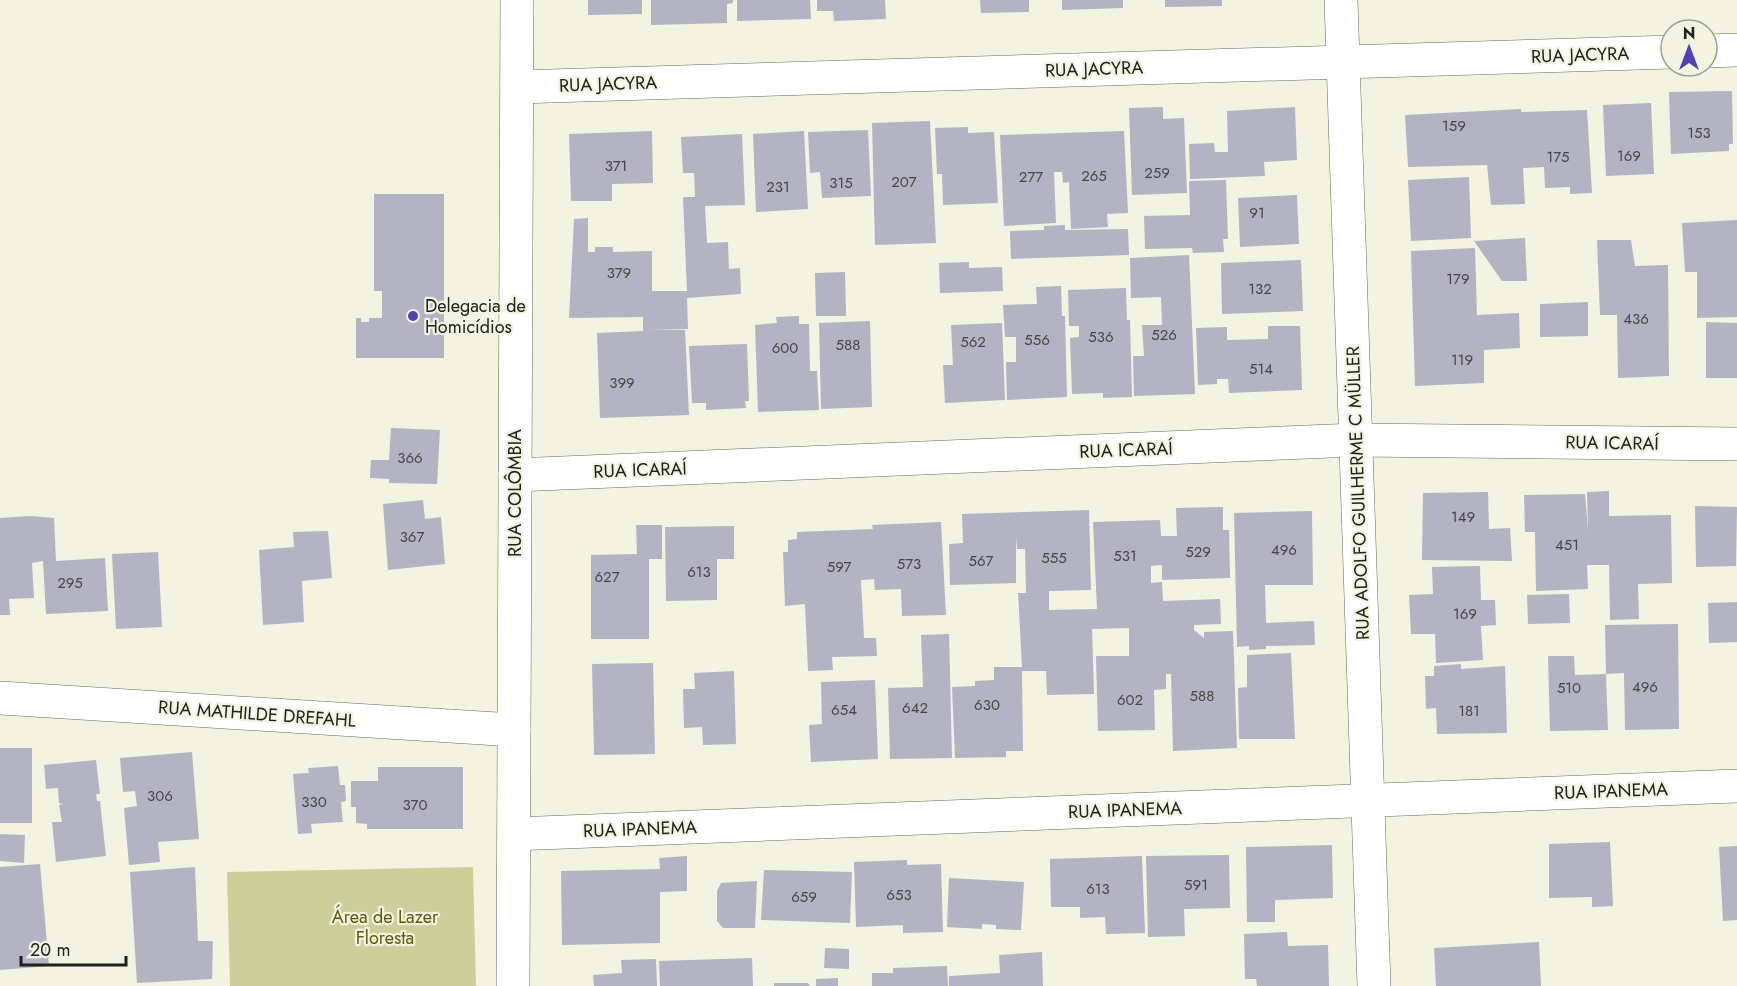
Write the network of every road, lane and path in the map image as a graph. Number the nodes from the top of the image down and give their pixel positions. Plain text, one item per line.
1 (517, 0) edge
2 (1341, 0) edge
3 (1737, 50) edge
4 (1719, 51) edge
5 (1659, 52) edge
6 (1344, 62) junction
7 (517, 87) junction
8 (1356, 440) junction
9 (1737, 444) edge
10 (515, 475) junction
11 (0, 698) edge
12 (514, 730) junction
13 (1737, 786) edge
14 (1368, 800) junction
15 (513, 834) junction
16 (513, 986) edge
17 (1374, 986) edge

1 - 7 street, RUA COLÔMBIA
2 - 6 street, RUA ADOLFO GUILHERME C MÜLLER
3 - 4 street
5 - 6 street, RUA JACYRA
6 - 7 street, RUA JACYRA
6 - 8 street, RUA ADOLFO GUILHERME C MÜLLER
7 - 10 street, RUA COLÔMBIA
8 - 9 street, RUA ICARAÍ
8 - 10 street, RUA ICARAÍ
8 - 14 street, RUA ADOLFO GUILHERME C MÜLLER
10 - 12 street, RUA COLÔMBIA
11 - 12 street, RUA MATHILDE DREFAHL
12 - 15 street, RUA COLÔMBIA
13 - 14 street, RUA IPANEMA
14 - 15 street, RUA IPANEMA
14 - 17 street, RUA ADOLFO GUILHERME C MÜLLER
15 - 16 street, RUA COLÔMBIA

